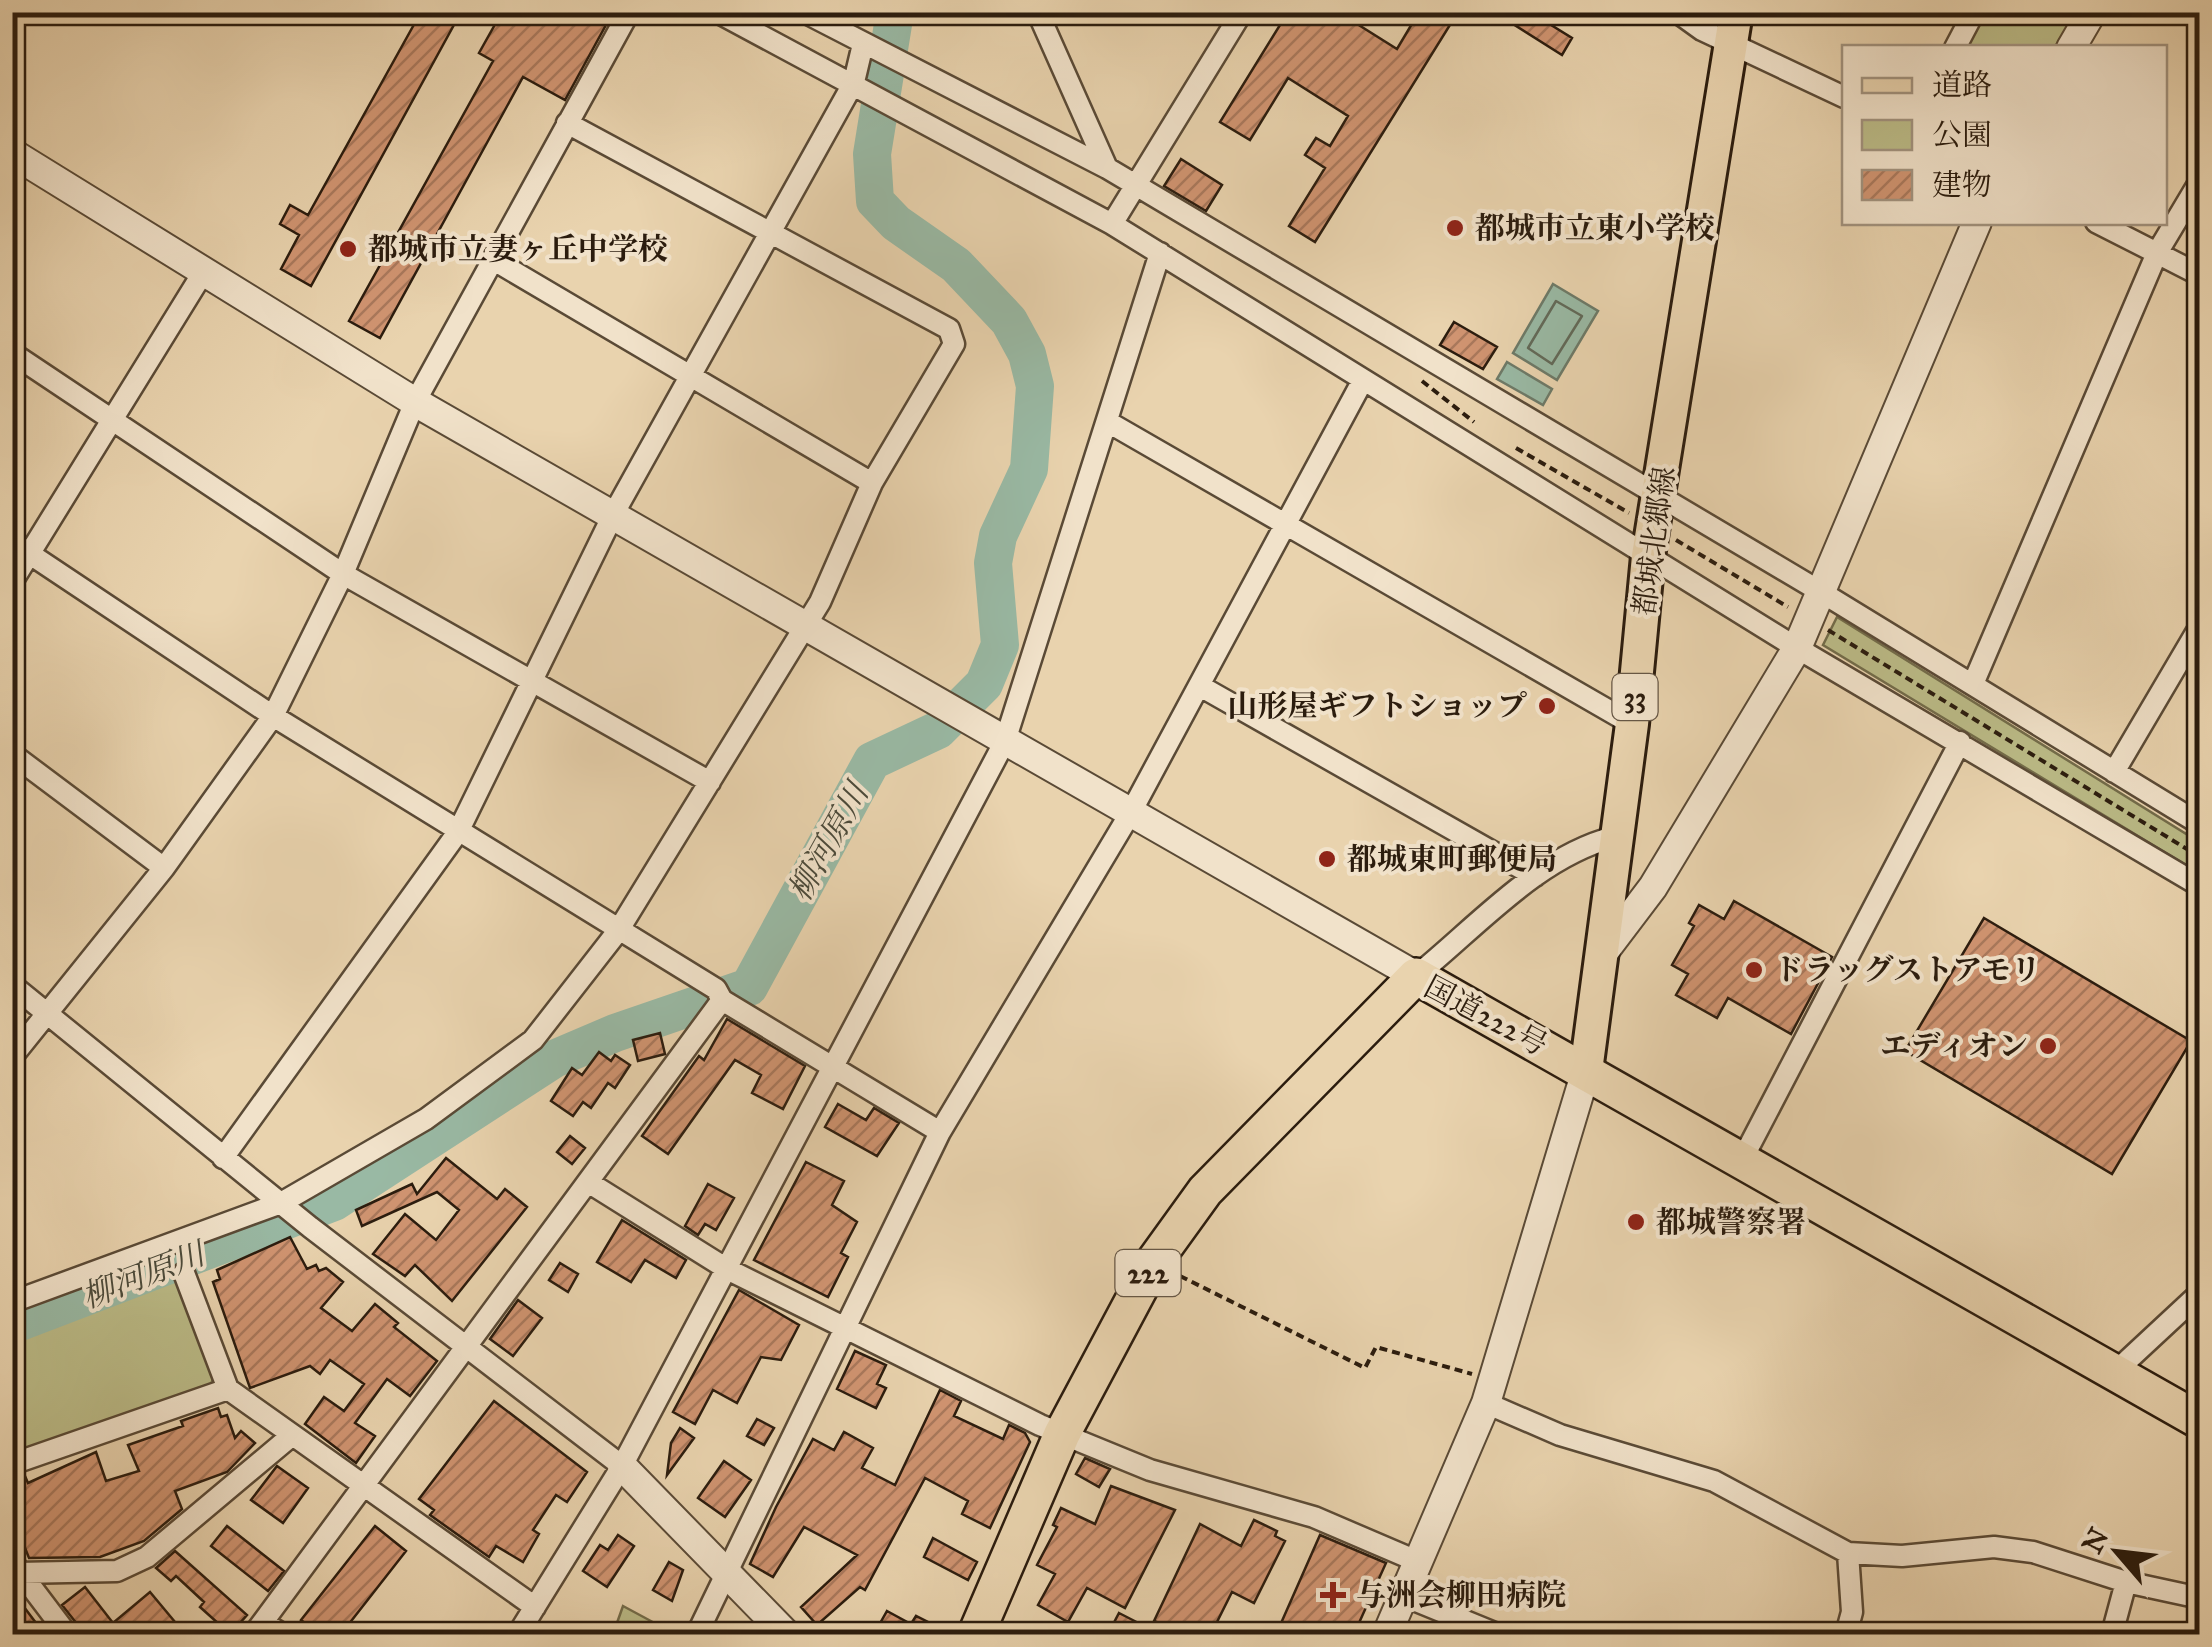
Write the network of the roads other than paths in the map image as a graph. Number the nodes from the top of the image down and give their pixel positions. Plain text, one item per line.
1 (629, 12) edge
2 (717, 12) edge
3 (804, 12) edge
4 (1242, 12) edge
5 (1677, 12) edge
6 (1974, 12) edge
7 (2092, 12) edge
8 (1038, 13) edge
9 (1734, 27) edge
10 (864, 45) junction
11 (1957, 45) edge
12 (2073, 45) edge
13 (854, 83) junction
14 (1842, 96) edge
15 (568, 123) junction
16 (12, 152) edge
17 (1107, 168) junction
18 (2200, 181) edge
19 (1134, 188) junction
20 (1112, 224) junction
21 (1975, 225) edge
22 (2102, 225) edge
23 (774, 233) junction
24 (1160, 253) junction
25 (2157, 253) junction
26 (492, 260) junction
27 (204, 271) junction
28 (2200, 276) edge
29 (12, 353) edge
30 (690, 378) junction
31 (1363, 380) junction
32 (416, 402) junction
33 (112, 419) junction
34 (1108, 422) junction
35 (872, 484) junction
36 (1646, 506) junction
37 (614, 513) junction
38 (1284, 525) junction
39 (1659, 546) junction
40 (22, 548) edge
41 (343, 574) junction
42 (12, 582) edge
43 (1820, 592) junction
44 (2200, 626) edge
45 (805, 627) junction
46 (1797, 648) junction
47 (529, 681) junction
48 (1973, 684) junction
49 (1200, 686) junction
50 (274, 716) junction
51 (1632, 724) junction
52 (992, 734) junction
53 (1960, 742) junction
54 (12, 754) edge
55 (2114, 772) junction
56 (710, 782) junction
57 (1131, 812) junction
58 (2200, 824) edge
59 (458, 832) junction
60 (1614, 836) junction
61 (164, 868) junction
62 (1535, 876) junction
63 (2200, 886) edge
64 (618, 930) junction
65 (1602, 953) junction
66 (1416, 976) junction
67 (12, 985) edge
68 (719, 995) junction
69 (46, 1012) junction
70 (12, 1057) edge
71 (832, 1065) junction
72 (1586, 1071) junction
73 (940, 1132) junction
74 (223, 1158) junction
75 (1744, 1158) junction
76 (588, 1182) junction
77 (281, 1203) junction
78 (727, 1268) junction
79 (184, 1273) dead end
80 (2200, 1294) edge
81 (12, 1302) edge
82 (846, 1332) junction
83 (466, 1350) junction
84 (2115, 1372) junction
85 (228, 1389) junction
86 (1490, 1391) junction
87 (2200, 1421) edge
88 (1062, 1434) junction
89 (290, 1437) junction
90 (12, 1464) edge
91 (622, 1466) junction
92 (364, 1489) junction
93 (1848, 1553) junction
94 (1419, 1562) junction
95 (15, 1567) edge
96 (729, 1577) junction
97 (2126, 1582) junction
98 (1404, 1596) junction
99 (2200, 1598) edge
100 (534, 1607) junction
101 (258, 1628) edge
102 (67, 1634) edge
103 (282, 1634) edge
104 (518, 1634) edge
105 (697, 1634) edge
106 (786, 1634) edge
107 (976, 1634) edge
108 (1388, 1634) edge
109 (1497, 1634) edge
110 (1846, 1634) edge
111 (2112, 1634) edge

1 - 15 street
2 - 13 street
3 - 10 street
4 - 19 street
5 - 9 street
6 - 11 street
7 - 12 street
8 - 17 street
9 - 14 street
9 - 36 main road, 都城北郷線 / 33
10 - 13 street
10 - 17 street
13 - 20 street
13 - 23 street
15 - 23 street
15 - 26 street
16 - 27 street
17 - 19 street
18 - 25 street
19 - 20 street
19 - 36 street
20 - 24 street
21 - 43 street
22 - 25 street
23 - 30 street
23 - 35 street
24 - 31 street
24 - 34 street
25 - 28 street
25 - 48 street
26 - 30 street
26 - 32 street
27 - 32 street
27 - 33 street
29 - 33 street
30 - 35 street
30 - 37 street
31 - 38 street
31 - 39 street
32 - 37 street
32 - 41 street
33 - 40 street
33 - 41 street
34 - 38 street
34 - 52 street
35 - 45 street
36 - 39 main road, 都城北郷線 / 33
36 - 43 street
37 - 45 street
37 - 47 street
38 - 49 street
38 - 51 street
39 - 46 street
39 - 51 main road, 都城北郷線 / 33
40 - 42 street
40 - 50 street
41 - 47 street
41 - 50 street
43 - 46 street
43 - 48 street
44 - 55 street
45 - 52 street
45 - 56 street
46 - 53 street
46 - 65 street
47 - 56 street
47 - 59 street
48 - 55 street
49 - 57 street
49 - 62 street
50 - 59 street
50 - 61 street
51 - 60 main road, 都城北郷線 / 33
52 - 57 street
52 - 71 street
53 - 63 street
53 - 75 street
54 - 61 street
55 - 58 street
56 - 64 street
57 - 66 street
57 - 73 street
59 - 64 street
59 - 74 street
60 - 62 street
60 - 65 main road, 都城北郷線 / 33
61 - 69 street
62 - 66 street
64 - 68 street
64 - 77 street
65 - 72 main road, 都城北郷線 / 33
66 - 72 highway, 国道222号
66 - 88 highway, 国道222号 / 222
67 - 69 street
68 - 71 street
68 - 76 street
69 - 70 street
69 - 74 street
71 - 73 street
71 - 78 street
72 - 75 highway, 国道222号
72 - 86 street
73 - 82 street
74 - 77 street
75 - 84 highway, 国道222号
76 - 78 street
76 - 83 street
77 - 81 street
77 - 83 street
78 - 82 street
78 - 91 street
79 - 85 street
80 - 84 street
82 - 88 street
82 - 96 street
83 - 91 street
83 - 92 street
84 - 87 highway, 国道222号
85 - 89 street
85 - 90 street
86 - 93 street
86 - 94 street
88 - 94 street
88 - 107 highway, 国道222号 / 222
89 - 92 street
89 - 95 street
91 - 96 street
91 - 100 street
92 - 100 street
92 - 101 street
93 - 97 street
93 - 110 street
94 - 98 street
95 - 102 street
96 - 105 street
96 - 106 street
97 - 99 street
97 - 111 street
98 - 108 street
98 - 109 street
100 - 104 street
101 - 103 street

